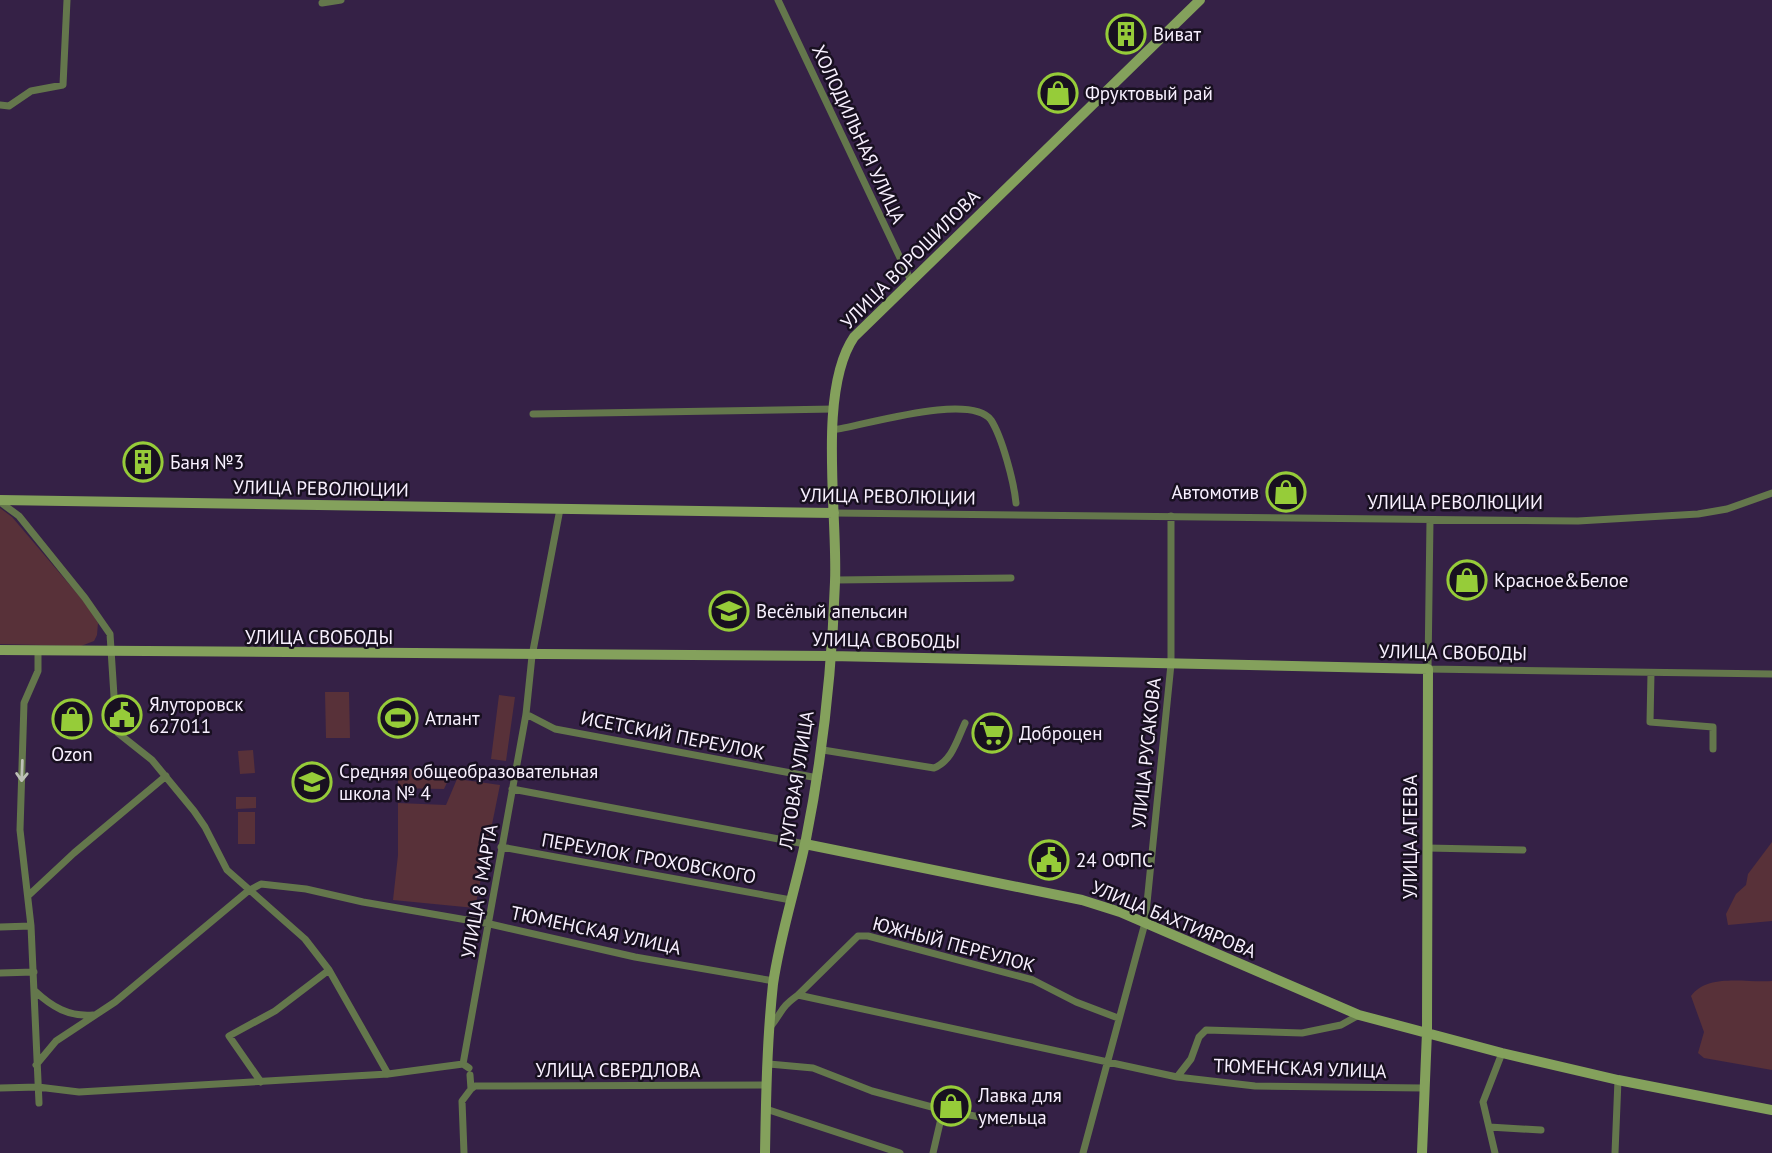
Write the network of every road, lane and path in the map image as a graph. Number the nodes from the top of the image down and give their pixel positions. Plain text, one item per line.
1 (67, 0) edge
2 (341, 0) edge
3 (778, 0) edge
4 (1199, 0) edge
5 (322, 4) dead end
6 (0, 105) edge
7 (911, 281) junction
8 (834, 409) junction
9 (533, 414) dead end
10 (833, 430) junction
11 (1772, 493) edge
12 (0, 501) edge
13 (1016, 503) dead end
14 (560, 509) junction
15 (834, 513) junction
16 (1171, 516) junction
17 (1430, 520) junction
18 (1011, 579) dead end
19 (835, 580) junction
20 (0, 650) edge
21 (38, 651) junction
22 (113, 651) junction
23 (532, 656) junction
24 (831, 656) junction
25 (1171, 664) junction
26 (1428, 669) junction
27 (1651, 673) junction
28 (1772, 674) edge
29 (526, 714) junction
30 (965, 723) dead end
31 (1713, 749) dead end
32 (822, 750) junction
33 (166, 776) junction
34 (818, 778) junction
35 (512, 789) junction
36 (805, 844) junction
37 (501, 848) junction
38 (1427, 848) junction
39 (1523, 850) dead end
40 (248, 891) junction
41 (29, 895) junction
42 (791, 900) junction
43 (1144, 923) junction
44 (490, 924) junction
45 (31, 926) junction
46 (0, 927) edge
47 (329, 970) junction
48 (34, 972) junction
49 (0, 973) edge
50 (774, 981) junction
51 (36, 991) junction
52 (798, 995) junction
53 (94, 1015) junction
54 (1359, 1016) junction
55 (1118, 1018) junction
56 (770, 1028) junction
57 (1427, 1032) junction
58 (1502, 1054) junction
59 (1107, 1063) junction
60 (769, 1064) junction
61 (36, 1065) junction
62 (467, 1069) junction
63 (388, 1074) junction
64 (1177, 1077) junction
65 (1618, 1080) junction
66 (261, 1082) junction
67 (766, 1085) junction
68 (38, 1087) junction
69 (1423, 1087) junction
70 (0, 1088) edge
71 (471, 1089) junction
72 (39, 1103) dead end
73 (766, 1109) junction
74 (943, 1110) junction
75 (1772, 1110) edge
76 (1011, 1122) dead end
77 (1489, 1127) junction
78 (1541, 1130) dead end
79 (464, 1153) edge
80 (765, 1153) edge
81 (900, 1153) edge
82 (933, 1153) edge
83 (1083, 1153) edge
84 (1422, 1153) edge
85 (1495, 1153) edge
86 (1615, 1153) edge

1 - 6 street
2 - 5 street
3 - 7 street, ХОЛОДИЛЬНАЯ УЛИЦА
4 - 7 main road, УЛИЦА ВОРОШИЛОВА
7 - 8 main road, УЛИЦА ВОРОШИЛОВА
8 - 9 street
8 - 10 main road, ЛУГОВАЯ УЛИЦА
10 - 13 street
10 - 15 main road, ЛУГОВАЯ УЛИЦА
11 - 17 street, УЛИЦА РЕВОЛЮЦИИ
12 - 14 main road, УЛИЦА РЕВОЛЮЦИИ
12 - 22 street
14 - 15 main road, УЛИЦА РЕВОЛЮЦИИ
14 - 23 street, УЛИЦА 8 МАРТА
15 - 16 street, УЛИЦА РЕВОЛЮЦИИ
15 - 19 main road, ЛУГОВАЯ УЛИЦА
16 - 17 street, УЛИЦА РЕВОЛЮЦИИ
16 - 25 street, УЛИЦА РУСАКОВА
17 - 26 street, УЛИЦА АГЕЕВА
18 - 19 street
19 - 24 main road, ЛУГОВАЯ УЛИЦА
20 - 21 main road, УЛИЦА СВОБОДЫ
21 - 22 main road, УЛИЦА СВОБОДЫ
21 -> 41 street
22 - 23 main road, УЛИЦА СВОБОДЫ
22 - 33 street
23 - 24 main road, УЛИЦА СВОБОДЫ
23 - 29 street, УЛИЦА 8 МАРТА
24 - 25 main road, УЛИЦА СВОБОДЫ
24 - 32 main road, ЛУГОВАЯ УЛИЦА
25 - 26 main road, УЛИЦА СВОБОДЫ
25 - 43 street, УЛИЦА РУСАКОВА
26 - 27 street, УЛИЦА СВОБОДЫ
26 - 38 main road, УЛИЦА АГЕЕВА
27 - 28 street, УЛИЦА СВОБОДЫ
27 - 31 street
29 - 34 street, ИСЕТСКИЙ ПЕРЕУЛОК
29 - 35 street, УЛИЦА 8 МАРТА
30 - 32 street
32 - 34 main road, ЛУГОВАЯ УЛИЦА
33 - 40 street
33 - 41 street
34 - 36 main road, ЛУГОВАЯ УЛИЦА
35 - 36 street, УЛИЦА БАХТИЯРОВА
35 - 37 street, УЛИЦА 8 МАРТА
36 - 42 main road, ЛУГОВАЯ УЛИЦА
36 - 43 main road, УЛИЦА БАХТИЯРОВА
37 - 42 street, ПЕРЕУЛОК ГРОХОВСКОГО
37 - 44 street, УЛИЦА 8 МАРТА
38 - 39 street
38 - 57 main road, УЛИЦА АГЕЕВА
40 - 44 street, ТЮМЕНСКАЯ УЛИЦА
40 - 47 street
40 - 53 street
41 - 45 street
42 - 50 main road, ЛУГОВАЯ УЛИЦА
43 - 54 main road, УЛИЦА БАХТИЯРОВА
43 - 55 street, УЛИЦА РУСАКОВА
44 - 50 street, ТЮМЕНСКАЯ УЛИЦА
44 - 62 street, УЛИЦА 8 МАРТА
45 - 46 street
45 - 48 street
47 - 63 street
47 - 66 street
48 - 49 street
48 - 51 street
50 - 56 main road, ЛУГОВАЯ УЛИЦА
51 - 53 street
51 - 61 street
52 - 55 street, ЮЖНЫЙ ПЕРЕУЛОК
52 - 56 street
52 - 59 street, ТЮМЕНСКАЯ УЛИЦА
53 - 61 street
54 - 57 main road, УЛИЦА БАХТИЯРОВА
54 - 64 street, ТЮМЕНСКАЯ УЛИЦА
55 - 59 street, УЛИЦА РУСАКОВА
56 - 60 main road, ЛУГОВАЯ УЛИЦА
57 - 58 main road, УЛИЦА БАХТИЯРОВА
57 - 69 main road, УЛИЦА АГЕЕВА
58 - 65 main road, УЛИЦА БАХТИЯРОВА
58 - 77 street
59 - 64 street, ТЮМЕНСКАЯ УЛИЦА
59 - 83 street, УЛИЦА РУСАКОВА
60 - 67 main road, ЛУГОВАЯ УЛИЦА
60 - 74 street
61 - 68 street
62 - 63 street
62 - 71 street, УЛИЦА 8 МАРТА
63 - 66 street
64 - 69 street, ТЮМЕНСКАЯ УЛИЦА
65 - 75 main road, УЛИЦА БАХТИЯРОВА
65 - 86 street
66 - 68 street
67 - 71 street, УЛИЦА СВЕРДЛОВА
67 - 73 main road, ЛУГОВАЯ УЛИЦА
68 - 70 street
68 - 72 street
69 - 84 main road, УЛИЦА АГЕЕВА
71 - 79 street, УЛИЦА 8 МАРТА
73 - 80 main road, ЛУГОВАЯ УЛИЦА
73 - 81 street
74 - 76 street
74 - 82 street
77 - 78 street
77 - 85 street

